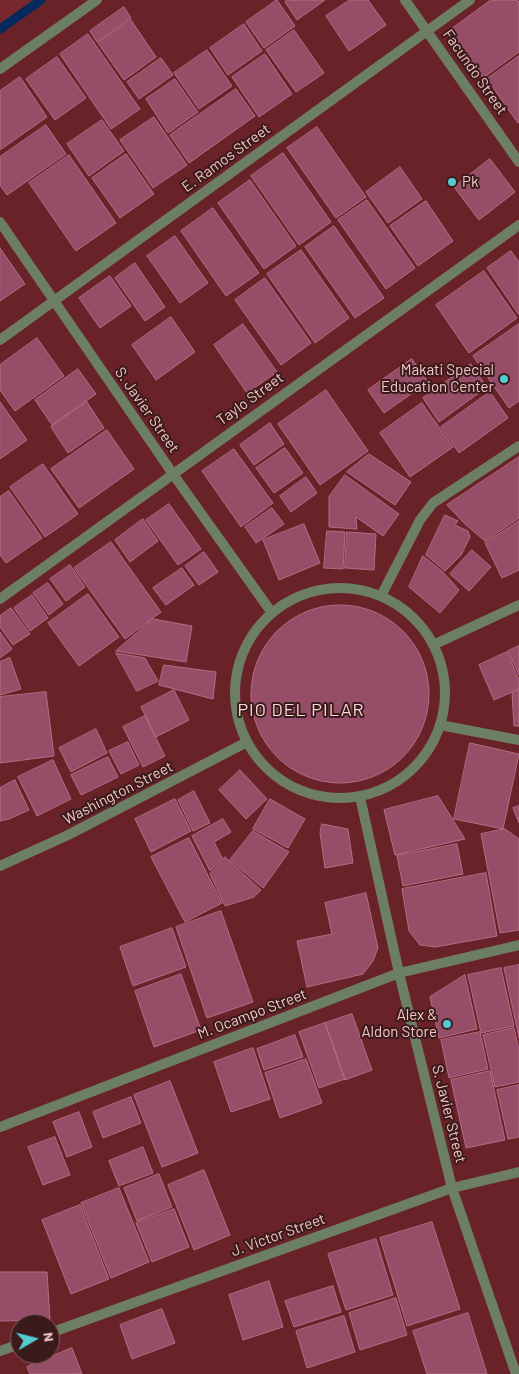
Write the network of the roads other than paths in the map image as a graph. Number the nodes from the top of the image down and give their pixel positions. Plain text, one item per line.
1 (97, 0) edge
2 (405, 0) edge
3 (470, 0) edge
4 (427, 30) junction
5 (0, 69) edge
6 (519, 162) edge
7 (0, 222) edge
8 (519, 225) edge
9 (54, 301) junction
10 (0, 340) edge
11 (519, 446) edge
12 (173, 474) junction
13 (380, 596) junction
14 (0, 600) edge
15 (519, 605) edge
16 (272, 613) junction
17 (433, 645) junction
18 (440, 725) junction
19 (519, 740) edge
20 (247, 742) junction
21 (360, 797) junction
22 (0, 866) edge
23 (519, 945) edge
24 (399, 973) junction
25 (0, 1127) edge
26 (519, 1172) edge
27 (452, 1188) junction
28 (60, 1329) edge
29 (516, 1374) edge

1 - 5 street
2 - 4 street, Facundo Street
3 - 4 street, E. Ramos Street
4 - 6 street, Facundo Street
4 - 9 street, E. Ramos Street
7 - 9 street, S. Javier Street
8 - 12 street, Taylo Street
9 - 10 street, E. Ramos Street
9 - 12 street, S. Javier Street
11 - 13 street
12 - 14 street, Taylo Street
12 - 16 street, S. Javier Street
13 - 16 street
13 - 17 street
15 - 17 street
16 - 20 street
17 - 18 street
18 - 19 street
18 - 21 street
20 - 21 street
20 - 22 street, Washington Street
21 - 24 street, S. Javier Street
23 - 24 street, M. Ocampo Street
24 - 25 street, M. Ocampo Street
24 - 27 street, S. Javier Street
26 - 27 street, J. Victor Street
27 - 28 street, J. Victor Street
27 - 29 street, S. Javier Street

